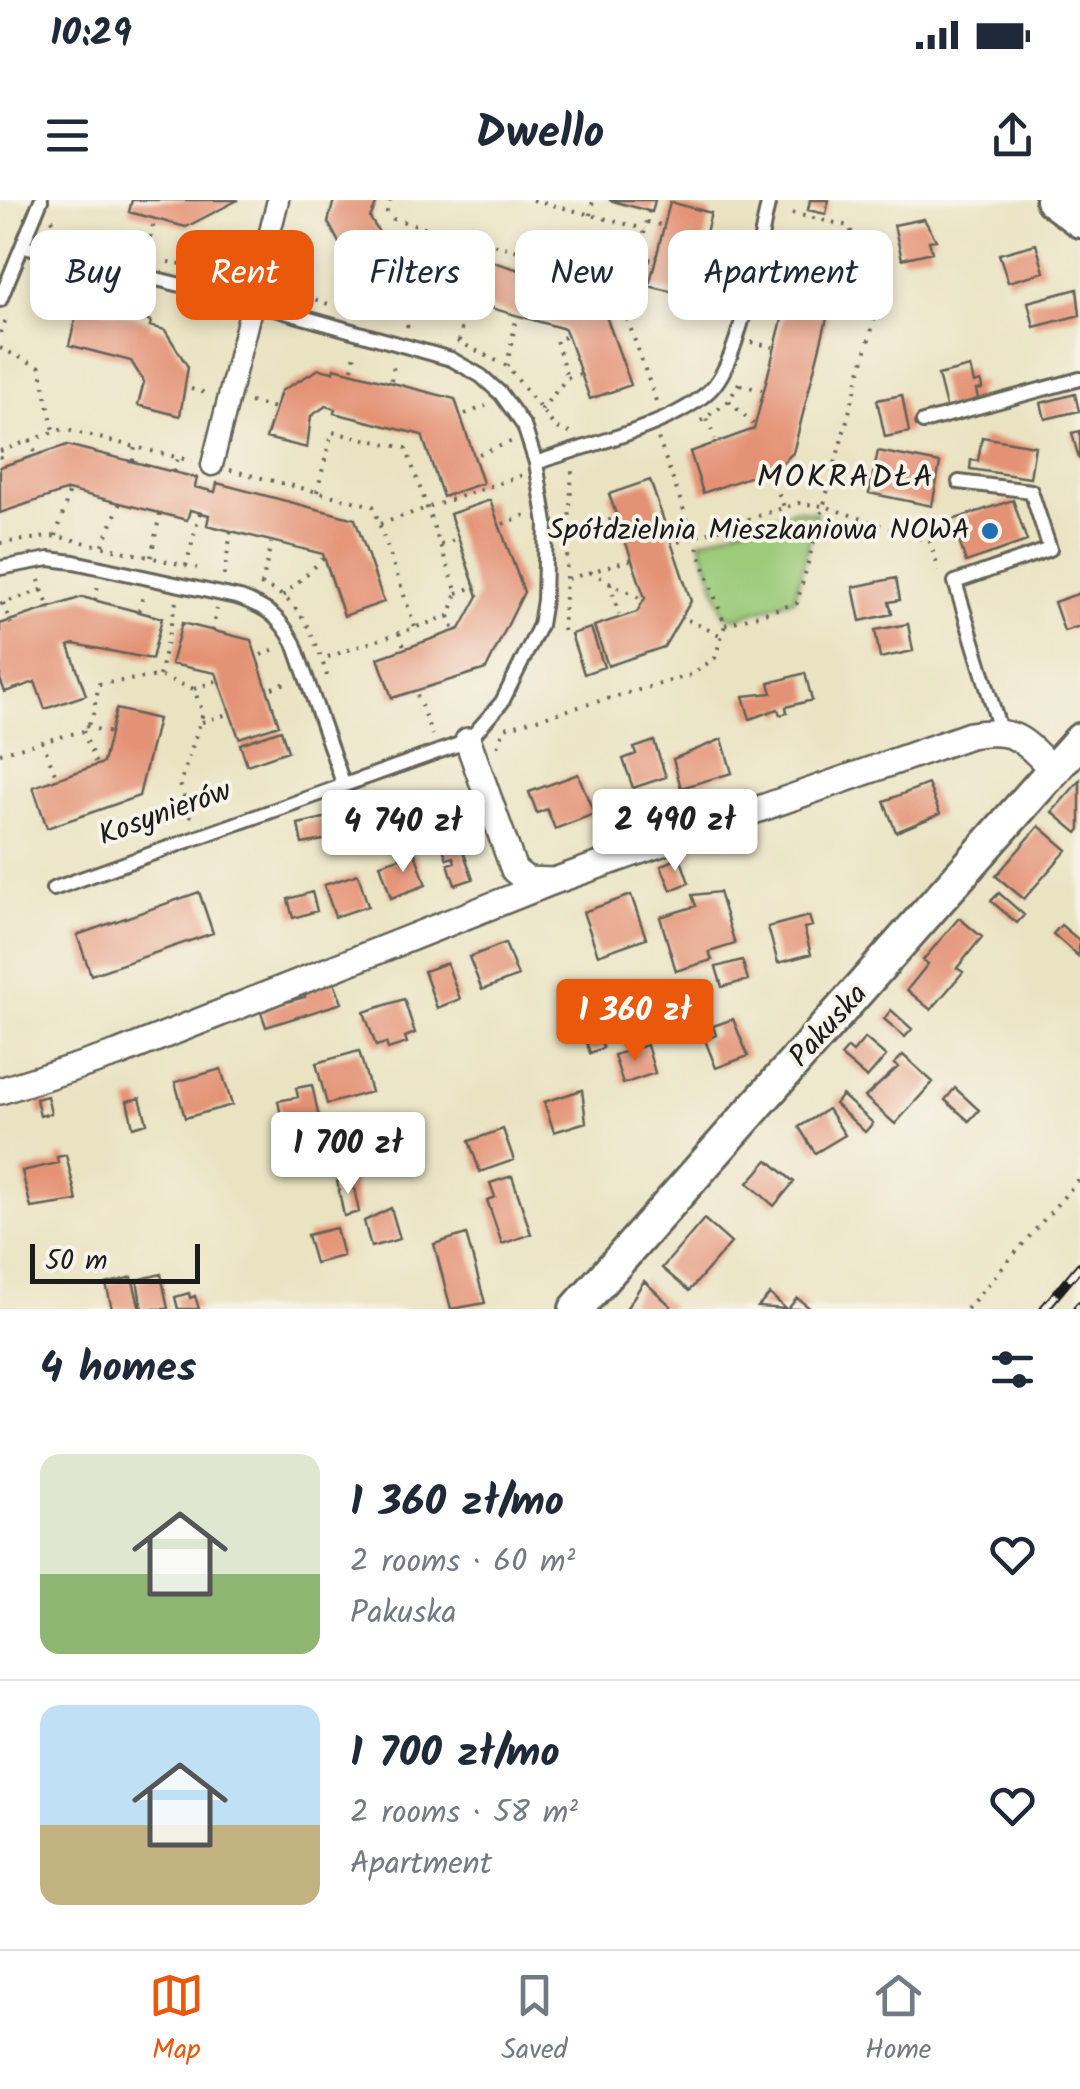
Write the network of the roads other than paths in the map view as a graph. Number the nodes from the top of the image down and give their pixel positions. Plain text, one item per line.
1 (278, 200) edge
2 (768, 200) edge
3 (1052, 200) edge
4 (47, 203) edge
5 (1080, 221) edge
6 (271, 230) edge
7 (24, 246) junction
8 (176, 284) edge
9 (0, 300) edge
10 (249, 320) edge
11 (312, 320) edge
12 (1080, 379) edge
13 (922, 422) dead end
14 (212, 466) road end
15 (531, 468) junction
16 (959, 482) dead end
17 (0, 568) edge
18 (1000, 730) junction
19 (1080, 740) edge
20 (468, 741) junction
21 (1054, 771) junction
22 (342, 783) junction
23 (554, 881) junction
24 (53, 889) dead end
25 (0, 1091) edge
26 (576, 1309) edge

1 - 6 street
2 - 15 lane
3 - 5 street
4 - 7 lane
7 - 8 lane
7 - 9 lane
10 - 14 street
11 - 15 lane
12 - 13 lane
15 - 20 lane
16 - 18 lane
17 - 22 lane
18 - 21 street
18 - 23 street
19 - 21 street, Pakuska
20 - 22 lane, Kosynierów
20 - 23 street
21 - 26 street, Pakuska
22 - 24 lane, Kosynierów
23 - 25 street

